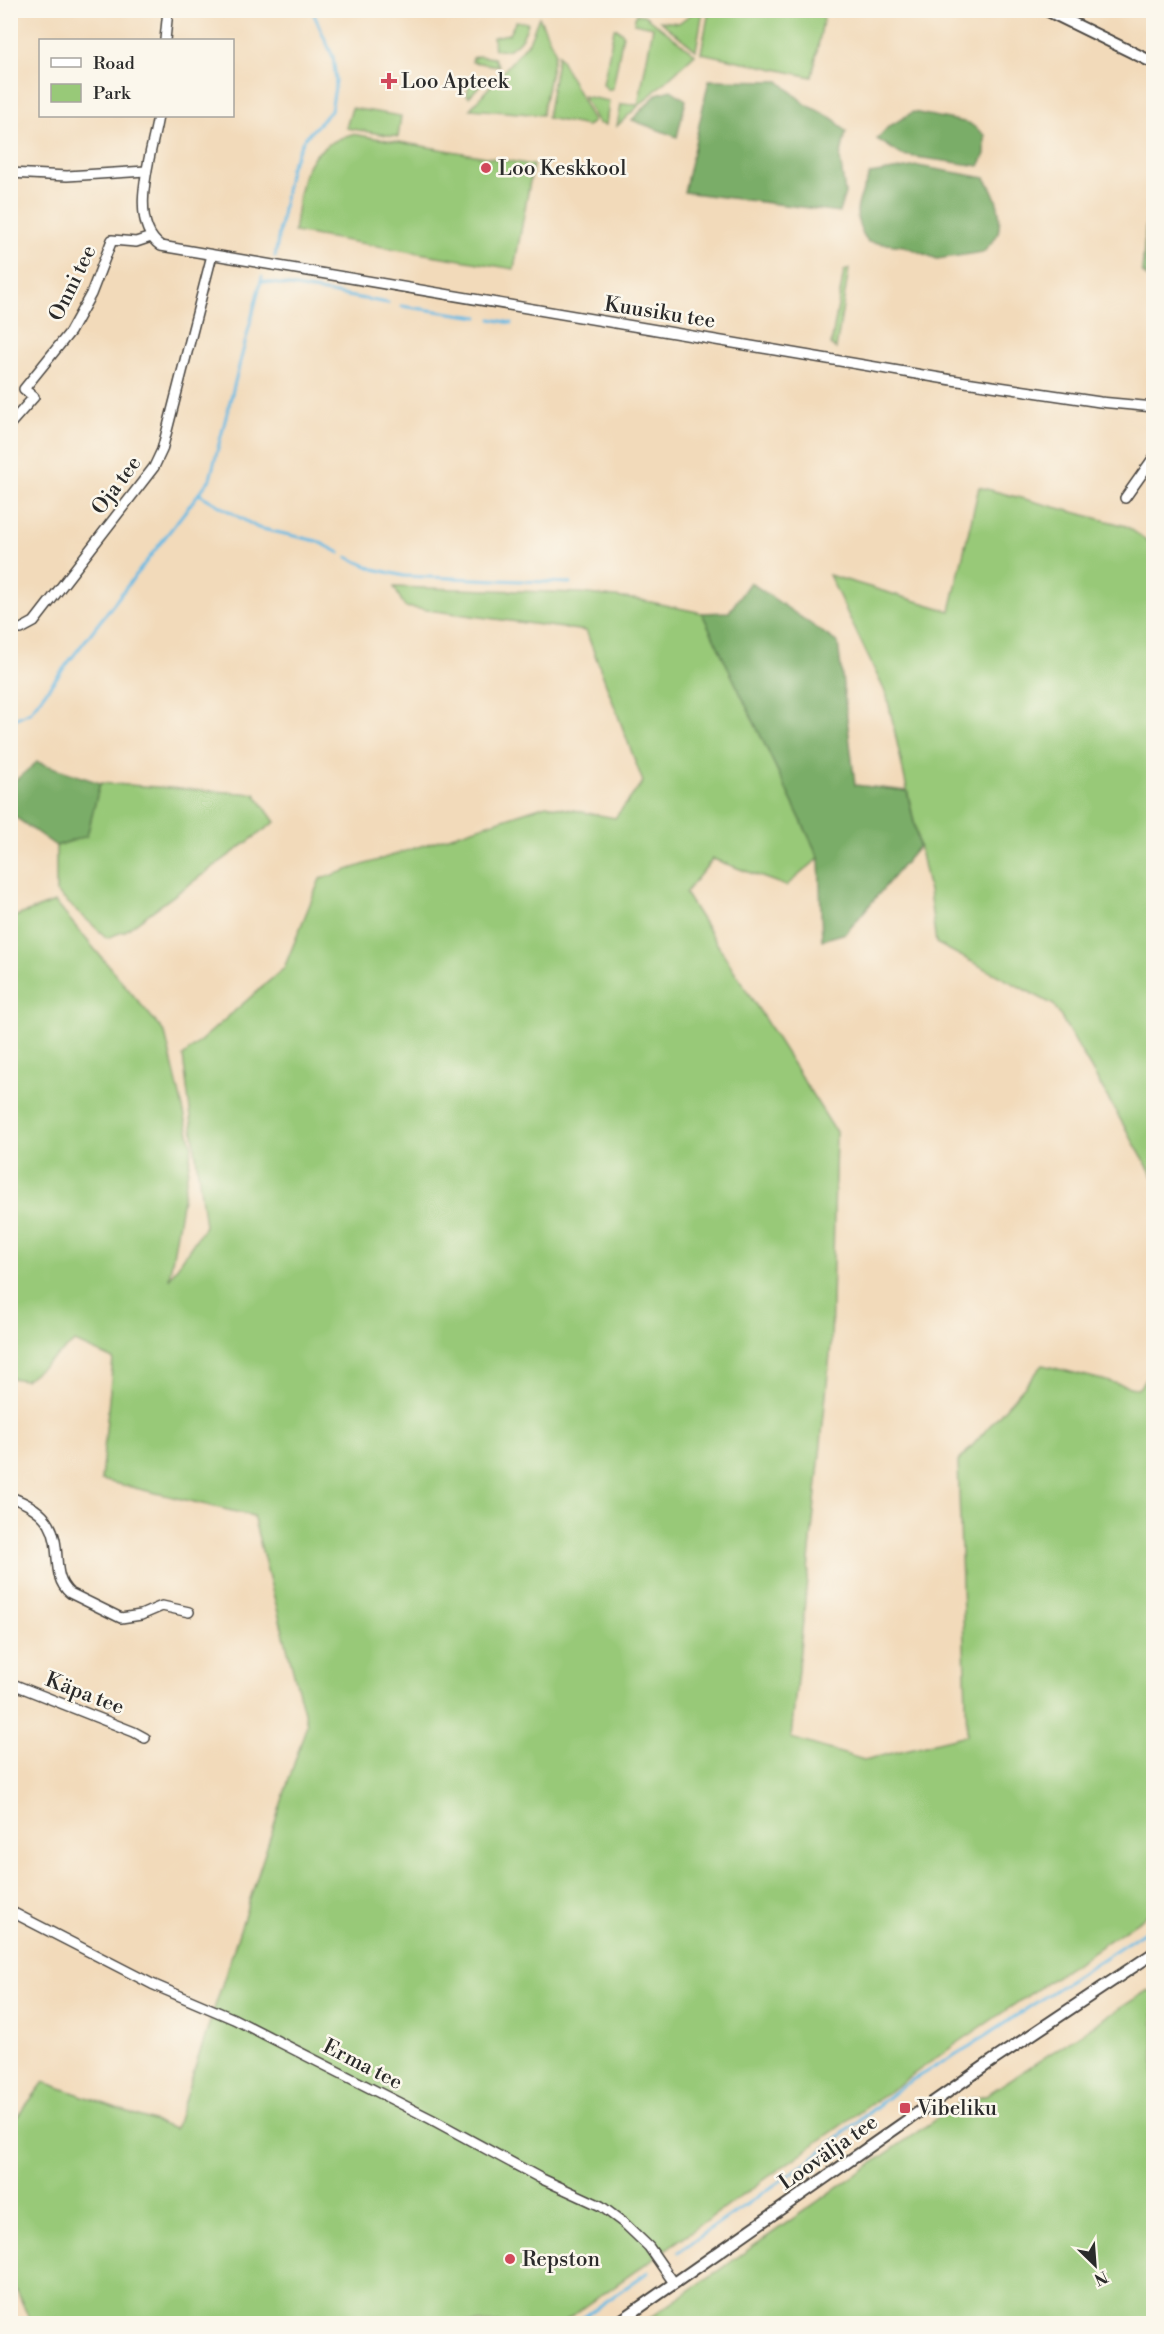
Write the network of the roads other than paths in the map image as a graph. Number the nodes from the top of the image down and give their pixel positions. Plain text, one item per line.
1 (168, 10) edge
2 (1046, 10) edge
3 (165, 39) edge
4 (1154, 63) edge
5 (158, 117) edge
6 (146, 171) junction
7 (10, 173) edge
8 (151, 237) junction
9 (212, 255) junction
10 (1154, 407) edge
11 (10, 424) edge
12 (1154, 457) edge
13 (1125, 498) dead end
14 (10, 628) edge
15 (10, 1497) edge
16 (189, 1612) dead end
17 (10, 1683) edge
18 (145, 1738) dead end
19 (10, 1911) edge
20 (1154, 1953) edge
21 (674, 2283) junction
22 (616, 2324) edge

1 - 3 street
2 - 4 street
5 - 6 street
6 - 7 street
6 - 8 street
8 - 9 street, Kuusiku tee
8 - 11 street, Onni tee
9 - 10 street, Kuusiku tee
9 - 14 street, Oja tee
12 - 13 street
15 - 16 street
17 - 18 street, Käpa tee
19 - 21 street, Erma tee
20 - 21 street, Loovälja tee
21 - 22 street, Loovälja tee

